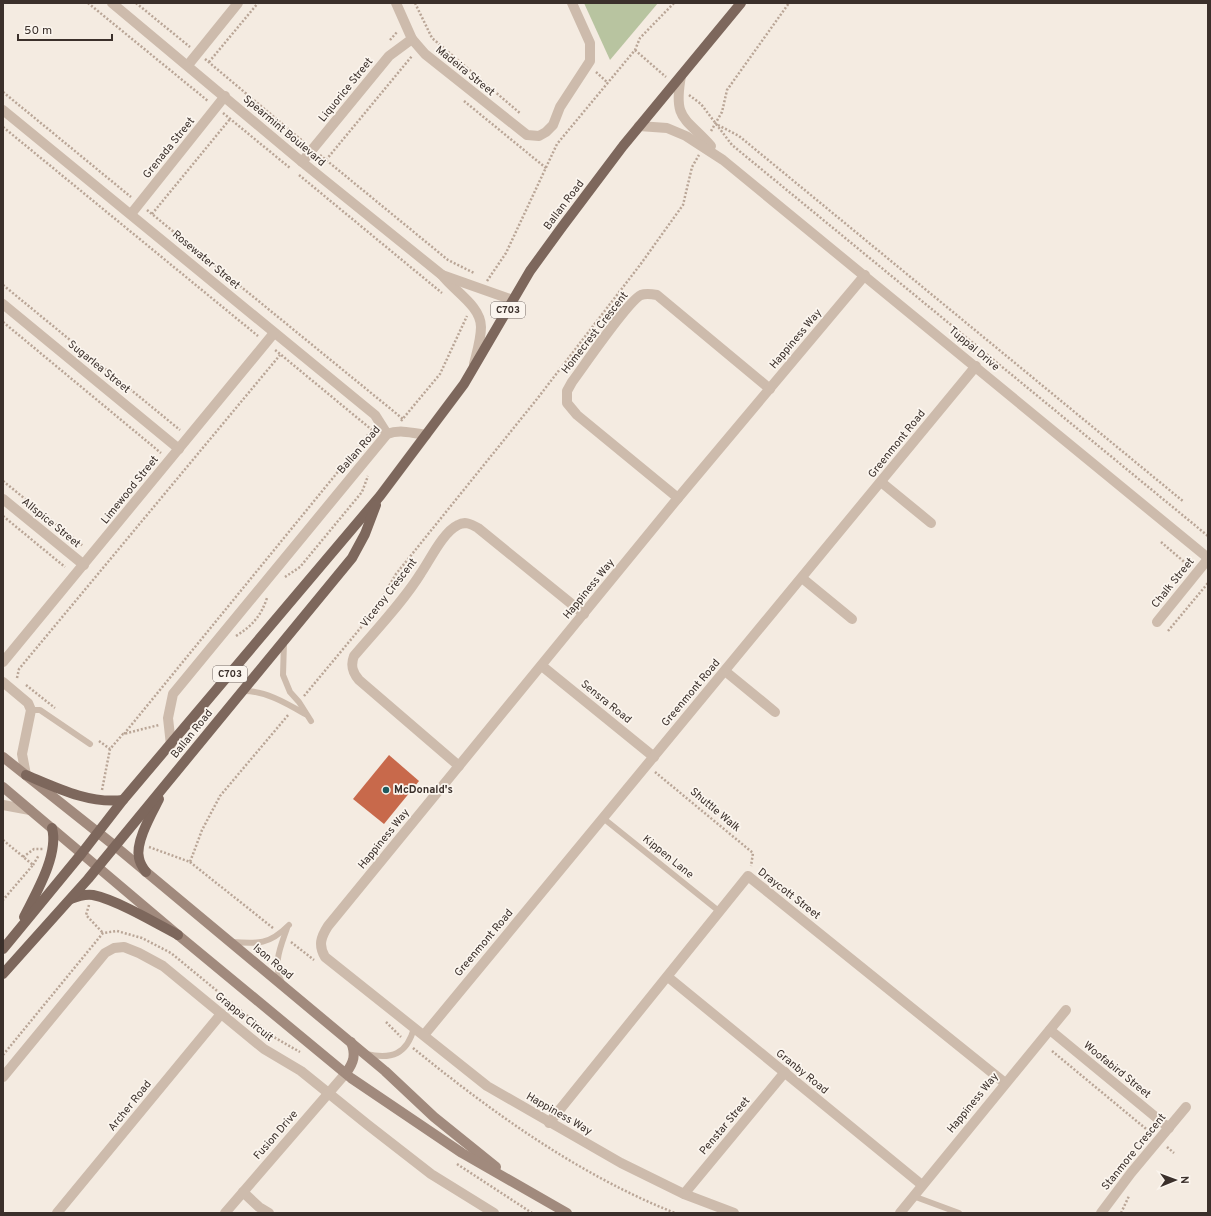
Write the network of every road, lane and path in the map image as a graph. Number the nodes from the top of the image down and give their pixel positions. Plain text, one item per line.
1 (88, 3) edge
2 (112, 3) edge
3 (238, 3) edge
4 (258, 3) edge
5 (396, 3) edge
6 (415, 3) edge
7 (572, 3) edge
8 (674, 3) edge
9 (741, 3) edge
10 (789, 3) edge
11 (412, 39) junction
12 (412, 56) dead end
13 (209, 62) dead end
14 (188, 65) junction
15 (681, 76) junction
16 (3, 92) edge
17 (225, 96) junction
18 (216, 108) junction
19 (3, 110) edge
20 (522, 116) dead end
21 (230, 119) junction
22 (716, 124) junction
23 (639, 126) junction
24 (705, 143) junction
25 (326, 160) dead end
26 (302, 162) junction
27 (292, 170) dead end
28 (298, 174) dead end
29 (139, 204) junction
30 (131, 214) junction
31 (152, 214) junction
32 (442, 275) junction
33 (865, 275) junction
34 (3, 285) edge
35 (482, 290) junction
36 (444, 295) dead end
37 (513, 300) junction
38 (3, 304) edge
39 (462, 310) dead end
40 (470, 311) junction
41 (3, 322) edge
42 (274, 333) junction
43 (280, 354) dead end
44 (976, 366) junction
45 (472, 370) junction
46 (770, 388) junction
47 (403, 419) junction
48 (180, 430) dead end
49 (397, 431) junction
50 (387, 434) junction
51 (426, 435) junction
52 (179, 448) junction
53 (161, 453) dead end
54 (3, 481) edge
55 (881, 482) junction
56 (380, 496) junction
57 (678, 498) junction
58 (3, 499) edge
59 (1184, 502) dead end
60 (3, 516) edge
61 (931, 523) dead end
62 (1208, 536) edge
63 (1161, 542) dead end
64 (83, 546) dead end
65 (1208, 558) edge
66 (84, 565) junction
67 (65, 567) dead end
68 (1197, 572) junction
69 (802, 578) junction
70 (1208, 583) edge
71 (584, 614) junction
72 (852, 619) dead end
73 (1157, 622) dead end
74 (1168, 630) dead end
75 (284, 640) junction
76 (3, 662) edge
77 (542, 666) junction
78 (725, 671) junction
79 (17, 678) dead end
80 (3, 682) edge
81 (242, 691) junction
82 (299, 702) junction
83 (294, 708) junction
84 (31, 710) junction
85 (775, 712) dead end
86 (306, 715) junction
87 (311, 721) dead end
88 (90, 744) dead end
89 (171, 745) junction
90 (3, 757) edge
91 (654, 757) junction
92 (647, 765) junction
93 (459, 766) junction
94 (26, 775) junction
95 (167, 783) junction
96 (3, 787) edge
97 (124, 800) junction
98 (3, 805) edge
99 (30, 810) junction
100 (603, 818) junction
101 (52, 828) junction
102 (98, 833) junction
103 (3, 840) edge
104 (140, 844) junction
105 (115, 846) junction
106 (42, 849) dead end
107 (82, 853) junction
108 (33, 865) junction
109 (98, 866) junction
110 (146, 872) junction
111 (748, 876) junction
112 (71, 899) junction
113 (3, 900) edge
114 (720, 912) junction
115 (17, 932) junction
116 (178, 935) junction
117 (229, 941) junction
118 (3, 949) edge
119 (3, 974) edge
120 (668, 977) junction
121 (284, 986) junction
122 (1066, 1010) dead end
123 (221, 1014) junction
124 (414, 1028) junction
125 (1050, 1030) junction
126 (424, 1035) junction
127 (351, 1042) junction
128 (1052, 1051) dead end
129 (363, 1053) junction
130 (785, 1072) junction
131 (346, 1073) junction
132 (3, 1077) edge
133 (1005, 1083) junction
134 (329, 1094) junction
135 (1186, 1107) dead end
136 (549, 1123) junction
137 (1169, 1128) junction
138 (1159, 1140) junction
139 (1174, 1153) dead end
140 (922, 1185) junction
141 (525, 1189) junction
142 (242, 1192) junction
143 (684, 1194) junction
144 (913, 1196) junction
145 (670, 1211) dead end
146 (57, 1213) edge
147 (225, 1213) edge
148 (269, 1213) edge
149 (494, 1213) edge
150 (567, 1213) edge
151 (675, 1213) edge
152 (734, 1213) edge
153 (900, 1213) edge
154 (959, 1213) edge
155 (1101, 1213) edge

1 - 18 path
2 - 14 street, Spearmint Boulevard
3 - 14 street
4 - 13 path
5 - 11 street, Madeira Street
6 - 20 path
7 - 11 street, Madeira Street
8 - 35 path
9 - 15 main road, Ballan Road / C703
10 - 22 path
11 - 26 street, Liquorice Street
12 - 25 path
14 - 17 street, Spearmint Boulevard
15 - 23 main road, Ballan Road / C703
15 - 24 street, Tuppal Drive
16 - 29 path
17 - 18 street, Grenada Street
17 - 26 street, Spearmint Boulevard
18 - 21 path
18 - 29 street, Grenada Street
19 - 30 street, Rosewater Street
21 - 27 path
21 - 31 path
22 - 24 path
22 - 59 path
22 - 62 path
23 - 24 street, Tuppal Drive
23 - 37 main road, Ballan Road / C703
24 - 33 street, Tuppal Drive
24 - 82 path
26 - 32 street, Spearmint Boulevard
28 - 36 path
29 - 30 street, Grenada Street
29 - 31 path
30 - 42 street, Rosewater Street
31 - 47 path
32 - 35 street, Spearmint Boulevard
32 - 40 street, Spearmint Boulevard
33 - 44 street, Tuppal Drive
33 - 46 street, Happiness Way
34 - 48 path
35 - 37 street, Spearmint Boulevard
37 - 45 main road, Ballan Road / C703
38 - 52 street, Sugarlea Street
39 - 40 path
40 - 45 street, Spearmint Boulevard
40 - 47 path
41 - 53 path
42 - 50 street, Rosewater Street
42 - 52 street, Limewood Street
43 - 79 path
44 - 55 street, Greenmont Road
44 - 65 street, Tuppal Drive
45 - 51 main road, Ballan Road / C703
46 - 57 street, Happiness Way
46 - 57 street, Homecrest Crescent
47 - 49 path
49 - 50 street, Ballan Road
49 - 51 street, Ballan Road
50 - 89 street, Ballan Road
51 - 56 main road, Ballan Road / C703
52 - 66 street, Limewood Street
54 - 64 path
55 - 61 street
55 - 69 street, Greenmont Road
56 - 75 main road, Ballan Road / C703
56 - 89 main road, Ballan Road / C703
57 - 71 street, Happiness Way
58 - 66 street, Allspice Street
60 - 67 path
63 - 68 path
65 - 68 street, Chalk Street
66 - 76 street, Limewood Street
68 - 73 street, Chalk Street
69 - 72 street
69 - 78 street, Greenmont Road
70 - 74 path
71 - 77 street, Happiness Way
71 - 93 street, Viceroy Crescent
75 - 81 main road, Ballan Road / C703
75 - 82 lane
77 - 91 street, Sensra Road
77 - 93 street, Happiness Way
78 - 85 street
78 - 91 street, Greenmont Road
80 - 84 street
81 - 83 lane
81 - 95 main road, Ballan Road / C703
82 - 86 lane
83 - 86 lane
83 - 104 path
84 - 88 lane
84 - 94 street
86 - 87 lane
89 - 97 main road, Ballan Road / C703
90 - 94 main road, Ison Road
91 - 92 street, Greenmont Road
92 - 100 street, Greenmont Road
92 - 111 path, Shuttle Walk
93 - 124 street, Happiness Way
94 - 97 main road
94 - 102 main road, Ison Road
95 - 104 main road
95 - 105 main road, Ballan Road / C703
96 - 99 main road, Ison Road
97 - 102 main road, Ballan Road / C703
98 - 99 street
99 - 101 main road, Ison Road
100 - 114 lane, Kippen Lane
100 - 126 street, Greenmont Road
101 - 107 main road, Ison Road
101 - 115 main road
102 - 105 main road, Ison Road
102 - 107 main road, Ballan Road / C703
103 - 108 path
104 - 110 main road
105 - 109 main road, Ballan Road / C703
105 - 110 main road, Ison Road
106 - 108 path
107 - 109 main road, Ison Road
107 - 115 main road, Ballan Road / C703
108 - 113 path
109 - 112 main road, Ballan Road / C703
109 - 116 main road, Ison Road
110 - 117 main road, Ison Road
111 - 114 street, Draycott Street
111 - 133 street, Draycott Street
112 - 116 main road
112 - 119 main road, Ballan Road / C703
114 - 120 street, Draycott Street
115 - 118 main road, Ballan Road / C703
116 - 131 main road, Ison Road
117 - 121 main road, Ison Road
117 - 121 lane
120 - 130 street, Granby Road
120 - 136 street, Draycott Street
121 - 127 main road, Ison Road
122 - 125 street, Happiness Way
123 - 132 street, Grappa Circuit
123 - 134 street, Grappa Circuit
123 - 146 street, Archer Road
124 - 126 street, Happiness Way
124 - 129 lane
125 - 133 street, Happiness Way
125 - 137 street, Woofabird Street
126 - 136 street, Happiness Way
127 - 129 main road, Ison Road
127 - 131 main road
128 - 138 path
129 - 141 main road, Ison Road
130 - 140 street, Granby Road
130 - 143 street, Penstar Street
131 - 134 street, Fusion Drive
131 - 141 main road, Ison Road
133 - 140 street, Happiness Way
134 - 142 street, Fusion Drive
134 - 149 street, Grappa Circuit
135 - 137 street, Stanmore Crescent
136 - 143 street, Happiness Way
137 - 138 street, Stanmore Crescent
138 - 139 path
138 - 155 street, Stanmore Crescent
140 - 144 street, Happiness Way
141 - 150 main road, Ison Road
142 - 147 street, Fusion Drive
142 - 148 street
143 - 152 street, Happiness Way
144 - 153 street, Happiness Way
144 - 154 lane
145 - 151 path

